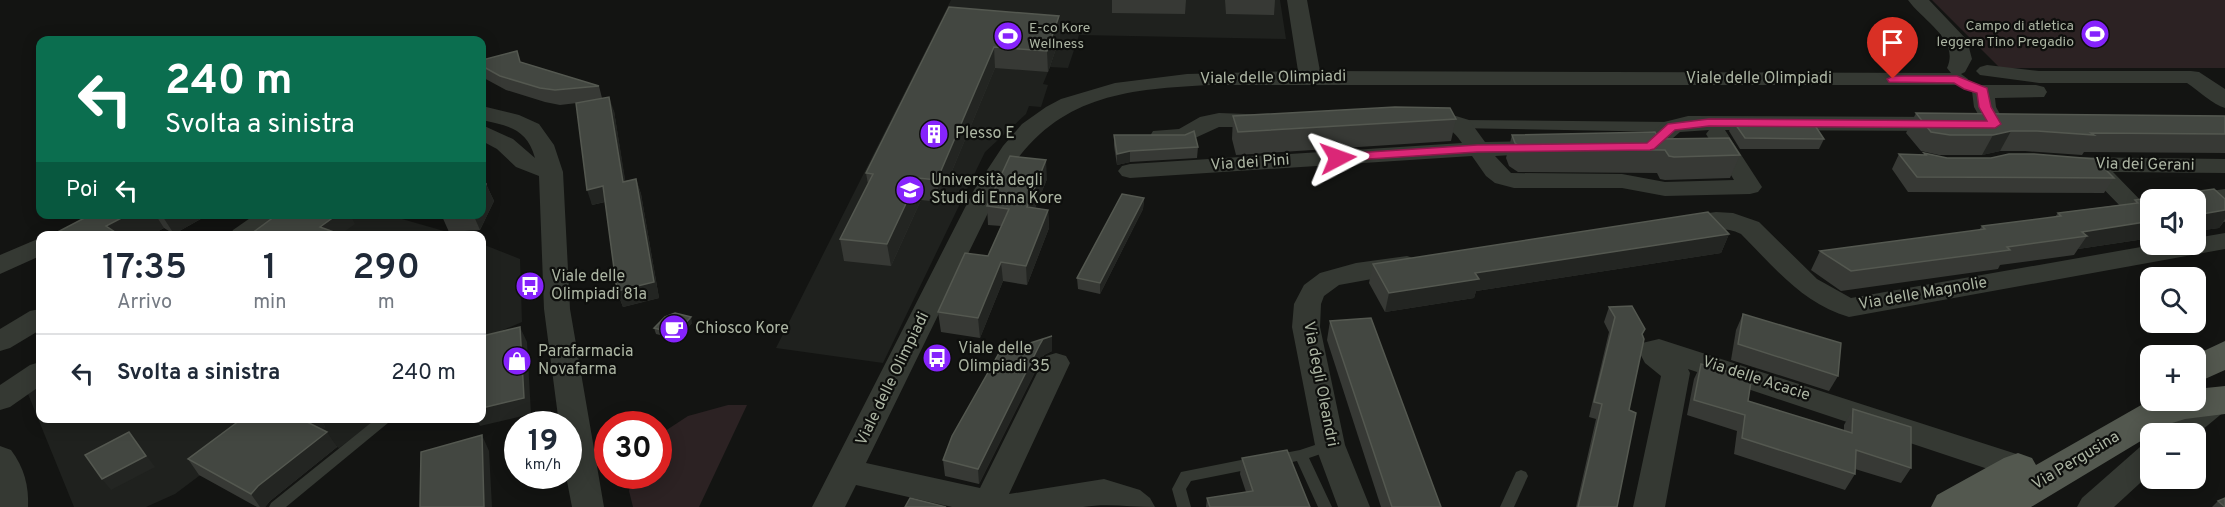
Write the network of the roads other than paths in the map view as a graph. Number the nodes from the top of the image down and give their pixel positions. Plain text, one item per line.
1 (1297, 0) edge
2 (1918, 0) edge
3 (1958, 74) junction
4 (1310, 77) junction
5 (1987, 84) junction
6 (2222, 95) edge
7 (486, 114) edge
8 (1293, 120) edge
9 (1402, 120) edge
10 (1709, 122) junction
11 (1995, 124) junction
12 (1461, 125) junction
13 (2019, 125) edge
14 (1672, 127) junction
15 (486, 134) edge
16 (1139, 137) edge
17 (1477, 149) junction
18 (2042, 163) edge
19 (2093, 165) junction
20 (2225, 166) edge
21 (1130, 171) dead end
22 (551, 172) junction
23 (2206, 198) edge
24 (2140, 203) edge
25 (2140, 205) edge
26 (2101, 211) edge
27 (2225, 214) edge
28 (266, 219) edge
29 (1655, 228) edge
30 (249, 231) edge
31 (2225, 241) edge
32 (36, 248) edge
33 (1816, 258) dead end
34 (1430, 262) edge
35 (1787, 263) junction
36 (0, 265) edge
37 (36, 320) edge
38 (0, 341) edge
39 (2225, 354) edge
40 (1056, 363) dead end
41 (2206, 364) edge
42 (36, 375) edge
43 (0, 399) edge
44 (2222, 400) edge
45 (2140, 401) edge
46 (381, 423) edge
47 (2192, 423) edge
48 (1330, 445) junction
49 (1301, 455) junction
50 (0, 458) edge
51 (2140, 465) edge
52 (2021, 468) junction
53 (847, 471) junction
54 (1521, 476) dead end
55 (912, 497) edge
56 (1106, 499) edge
57 (988, 505) edge
58 (12, 507) edge
59 (276, 507) edge
60 (588, 507) edge
61 (828, 507) edge
62 (1139, 507) edge
63 (1184, 507) edge
64 (1325, 507) edge
65 (1353, 507) edge
66 (1506, 507) edge
67 (1649, 507) edge
68 (1951, 507) edge
69 (1997, 507) edge
70 (2092, 507) edge

1 - 4 street
2 - 3 street
3 - 4 street, Viale delle Olimpiadi
3 - 5 street
4 - 53 street, Viale delle Olimpiadi
5 - 6 street
5 - 11 street
7 - 22 street
8 - 16 street
9 - 12 street
10 - 11 street
10 - 14 street
10 - 17 street
11 - 13 street
12 - 14 street
12 - 17 street
14 - 17 street, Via dei Pini
15 - 22 street
17 - 21 street, Via dei Pini
18 - 19 street, Via dei Gerani
19 - 20 street, Via dei Gerani
19 - 24 street
22 - 60 street
23 - 27 street
25 - 26 street
28 - 30 street
29 - 35 street
31 - 35 street, Via delle Magnolie
32 - 36 street
33 - 35 street
34 - 48 street, Via degli Oleandri
37 - 38 street
39 - 41 main road
40 - 57 street
42 - 43 street
44 - 47 street
44 - 69 main road, Via Pergusina
45 - 52 main road, Via Pergusina
46 - 59 lane
48 - 49 lane
48 - 65 street, Via degli Oleandri
49 - 63 lane
49 - 64 lane
50 - 58 street
51 - 70 street
52 - 67 street, Via delle Acacie
52 - 68 main road, Via Pergusina
53 - 55 street
53 - 61 street, Viale delle Olimpiadi
54 - 66 lane
55 - 57 street
56 - 57 street
56 - 62 street

